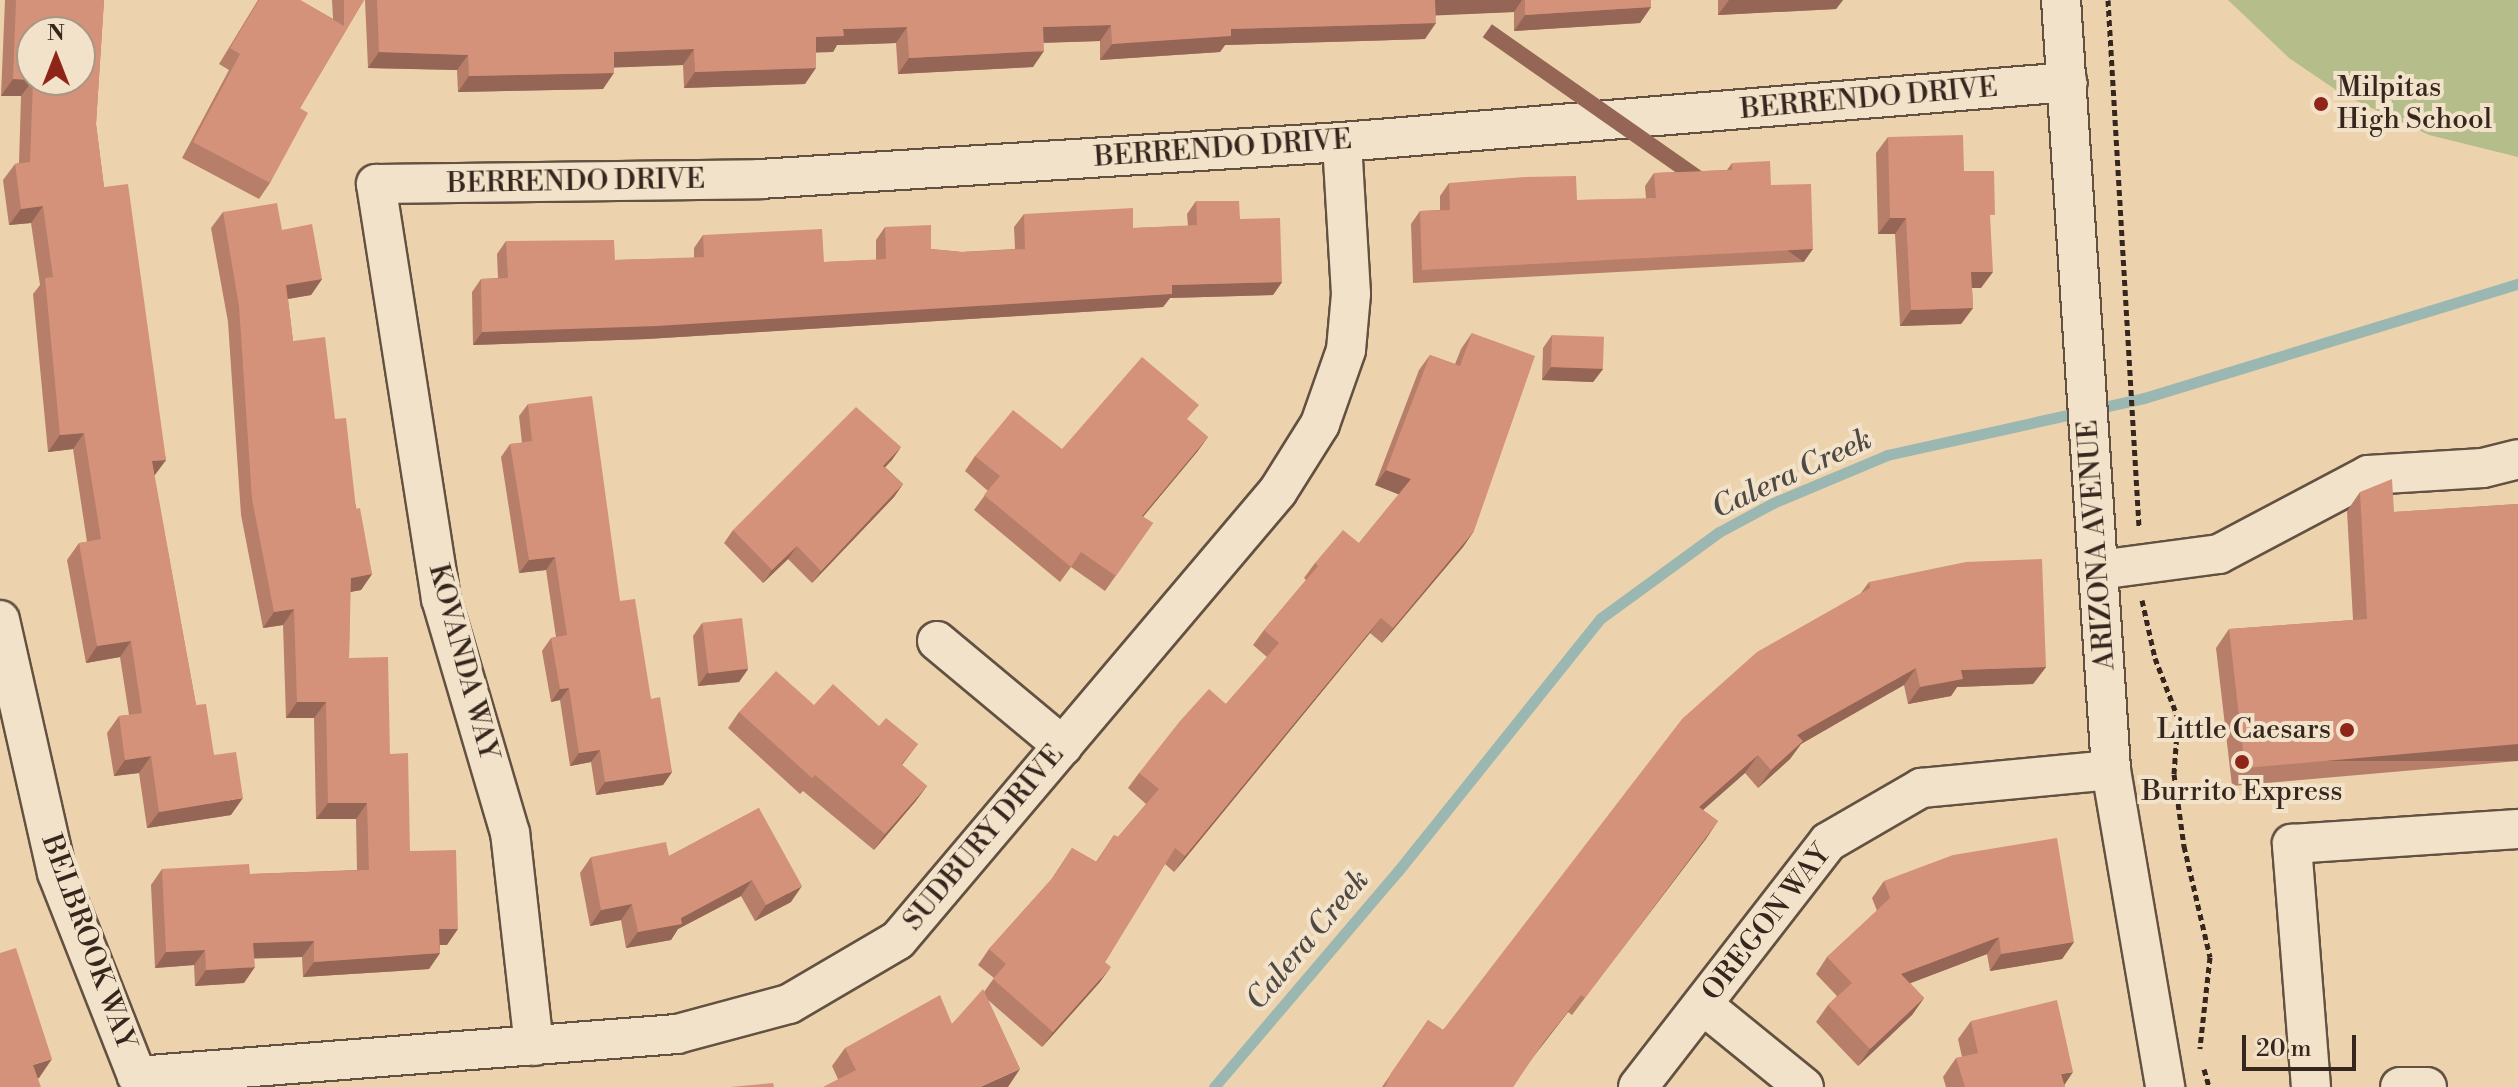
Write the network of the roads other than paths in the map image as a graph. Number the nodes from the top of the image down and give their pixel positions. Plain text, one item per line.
1 (2061, 0) edge
2 (2068, 82) junction
3 (1342, 142) junction
4 (376, 184) joint
5 (2518, 459) edge
6 (2099, 570) junction
7 (0, 620) edge
8 (937, 641) dead end
9 (1063, 746) junction
10 (2111, 770) junction
11 (2518, 829) edge
12 (1703, 1005) junction
13 (534, 1046) junction
14 (137, 1076) joint
15 (1638, 1087) edge
16 (1804, 1087) edge
17 (2165, 1087) edge
18 (2311, 1087) edge
19 (2400, 1087) edge
20 (2427, 1087) edge

1 - 2 street, ARIZONA AVENUE
2 - 3 street, BERRENDO DRIVE
2 - 6 street, ARIZONA AVENUE
3 - 4 street, BERRENDO DRIVE
3 - 9 street, SUDBURY DRIVE
4 - 13 street, KOVANDA WAY
5 - 6 street
6 - 10 street, ARIZONA AVENUE
7 - 14 street, BELBROOK WAY
8 - 9 street
9 - 13 street, SUDBURY DRIVE
10 - 12 street, OREGON WAY
10 - 17 street, ARIZONA AVENUE
11 - 18 street
12 - 15 street, OREGON WAY
12 - 16 street
13 - 14 street, SUDBURY DRIVE
19 - 20 street

